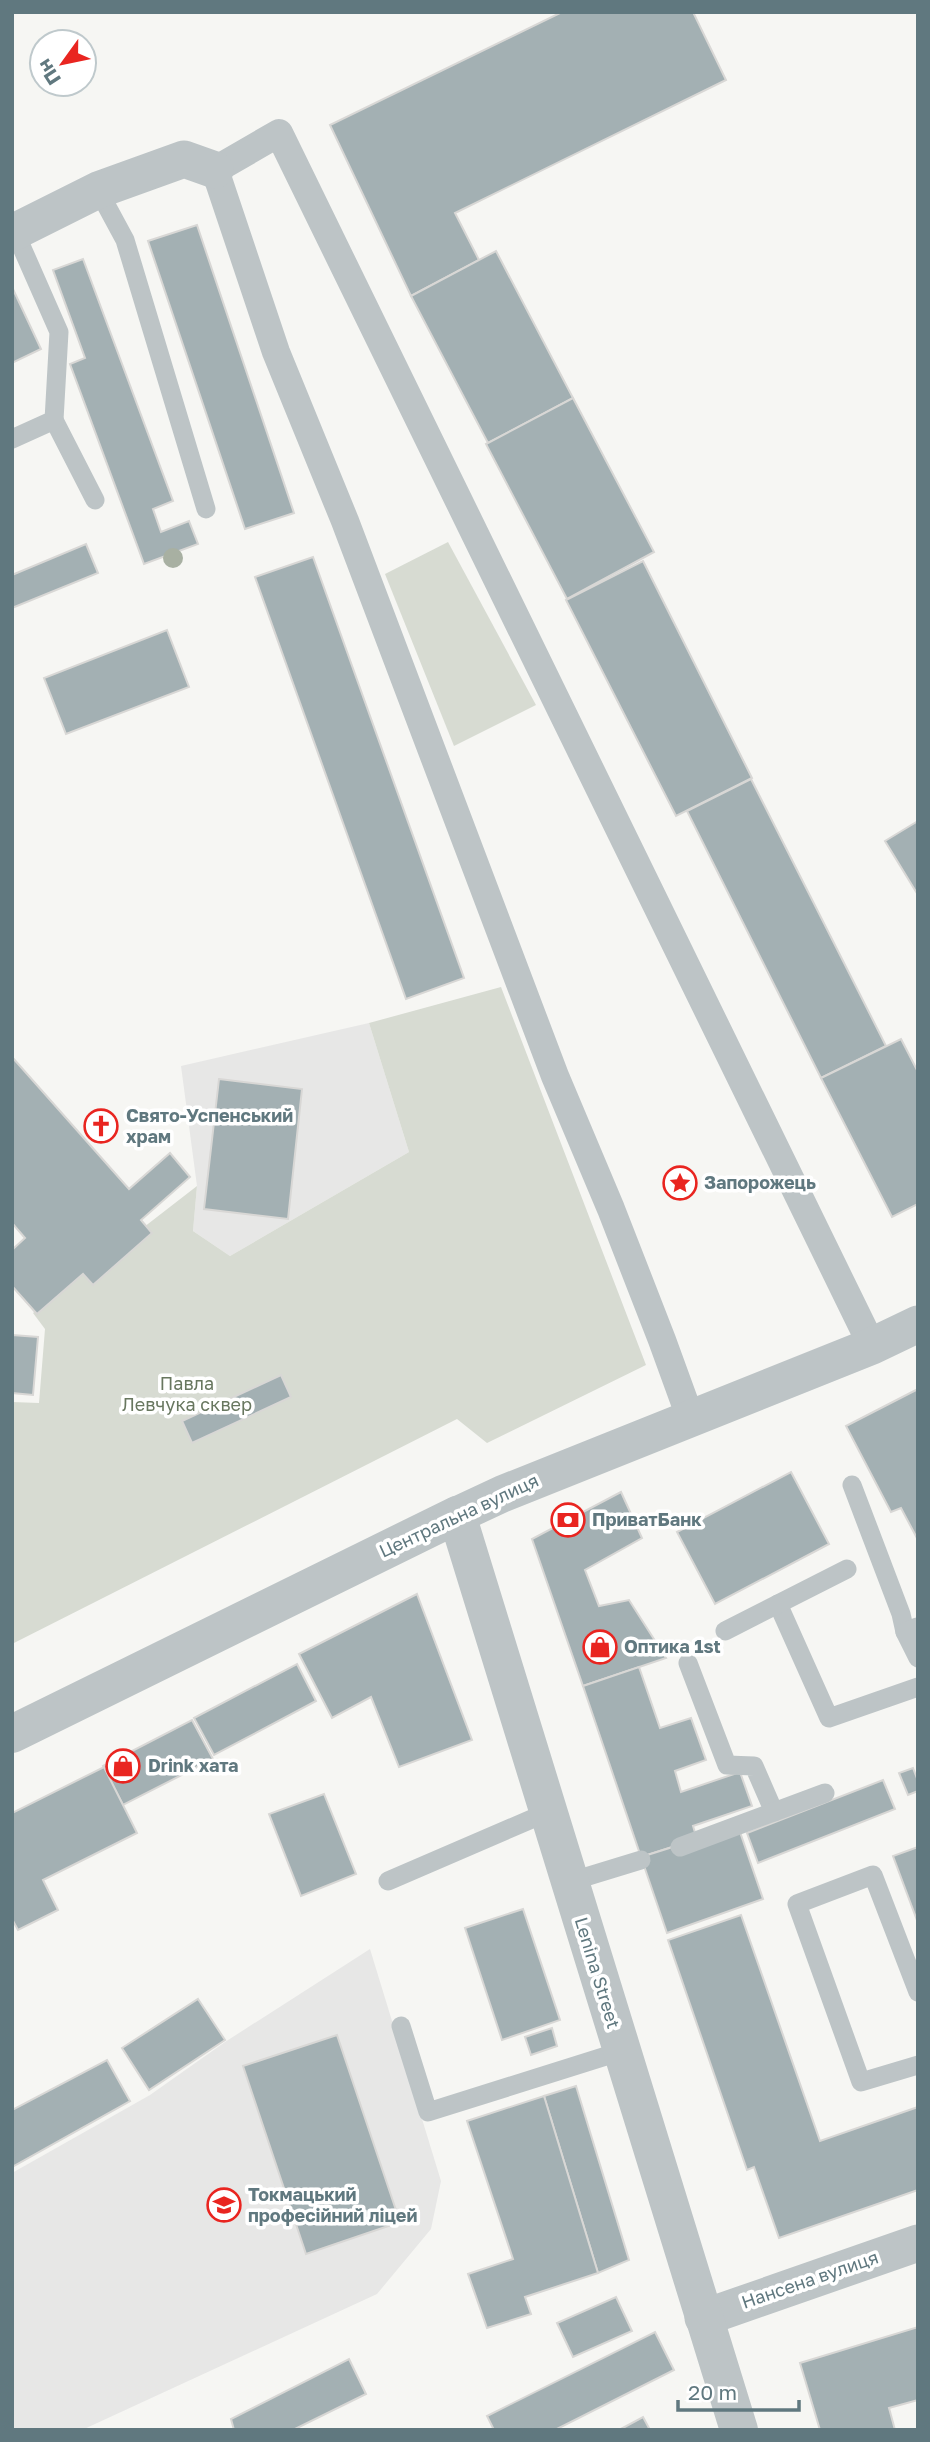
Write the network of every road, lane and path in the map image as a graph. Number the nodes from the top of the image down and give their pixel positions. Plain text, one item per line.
1 (215, 170) junction
2 (98, 190) junction
3 (14, 233) edge
4 (54, 420) junction
5 (12, 439) edge
6 (94, 500) dead end
7 (206, 509) dead end
8 (918, 1324) edge
9 (872, 1346) junction
10 (690, 1417) junction
11 (852, 1485) dead end
12 (457, 1516) junction
13 (847, 1569) dead end
14 (778, 1604) junction
15 (911, 1629) edge
16 (725, 1631) dead end
17 (918, 1658) edge
18 (688, 1663) dead end
19 (918, 1687) edge
20 (12, 1734) edge
21 (825, 1793) dead end
22 (548, 1812) junction
23 (774, 1812) junction
24 (680, 1847) dead end
25 (641, 1860) dead end
26 (388, 1881) dead end
27 (569, 1882) junction
28 (918, 1992) edge
29 (401, 2026) dead end
30 (622, 2051) junction
31 (918, 2065) edge
32 (918, 2243) edge
33 (703, 2318) junction
34 (739, 2430) edge

1 - 2 street
1 - 9 street
1 - 10 street
2 - 3 street
2 - 7 lane
3 - 4 lane
4 - 5 lane
4 - 6 lane
8 - 9 street, Центральна вулиця
9 - 10 street, Центральна вулиця
10 - 12 street, Центральна вулиця
11 - 15 lane
12 - 20 street, Центральна вулиця
12 - 22 street, Lenina Street
13 - 14 lane
14 - 16 lane
14 - 19 lane
15 - 17 lane
18 - 23 lane
21 - 23 lane
22 - 26 lane
22 - 27 street, Lenina Street
23 - 24 lane
25 - 27 lane
27 - 30 street, Lenina Street
28 - 31 lane
29 - 30 lane
30 - 33 street, Lenina Street
32 - 33 street, Нансена вулиця
33 - 34 street, Lenina Street

